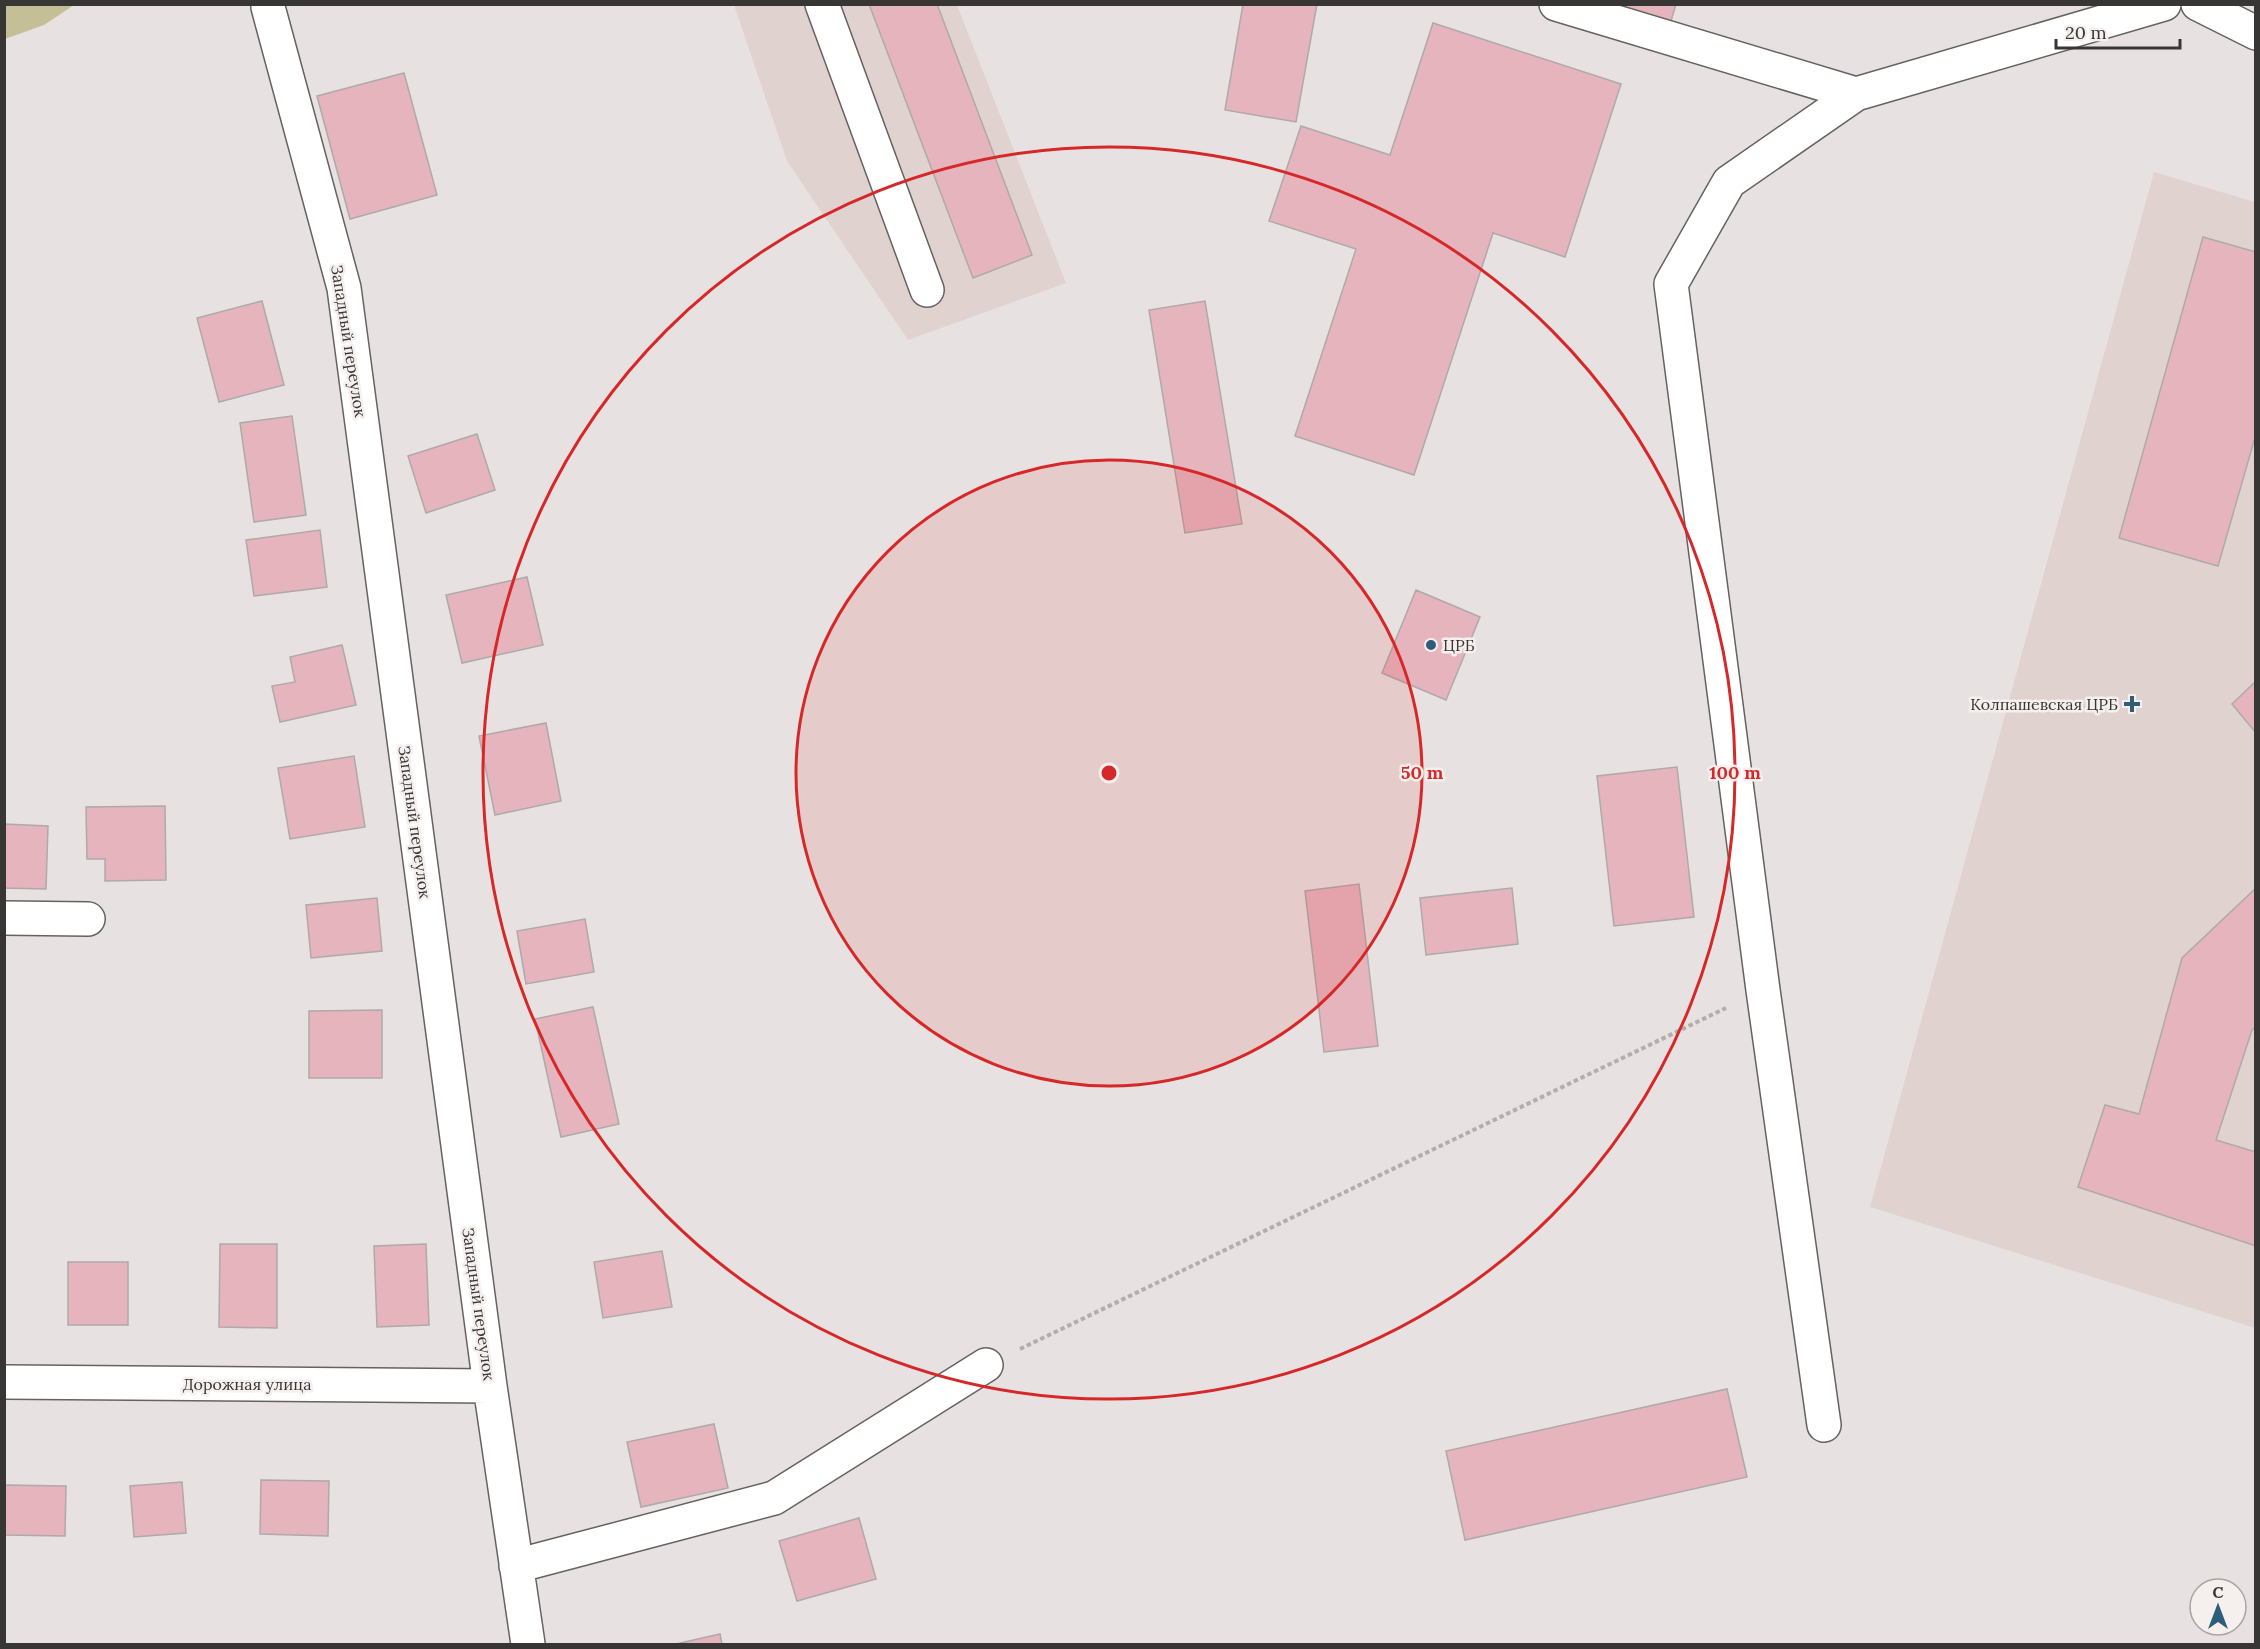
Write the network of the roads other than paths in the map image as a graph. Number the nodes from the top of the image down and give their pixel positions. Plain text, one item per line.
1 (822, 4) edge
2 (1556, 4) edge
3 (2164, 4) edge
4 (2199, 4) edge
5 (267, 6) dead end
6 (2256, 33) edge
7 (1856, 94) junction
8 (927, 290) dead end
9 (4, 918) edge
10 (88, 919) dead end
11 (986, 1365) road end
12 (4, 1382) edge
13 (490, 1386) junction
14 (1824, 1425) dead end
15 (516, 1566) junction
16 (528, 1644) edge

1 - 8 street
2 - 7 street
3 - 7 street
4 - 6 street
5 - 13 street, Западный переулок
7 - 14 street
9 - 10 street
11 - 15 street
12 - 13 street, Дорожная улица
13 - 15 street, Западный переулок
15 - 16 street, Западный переулок

